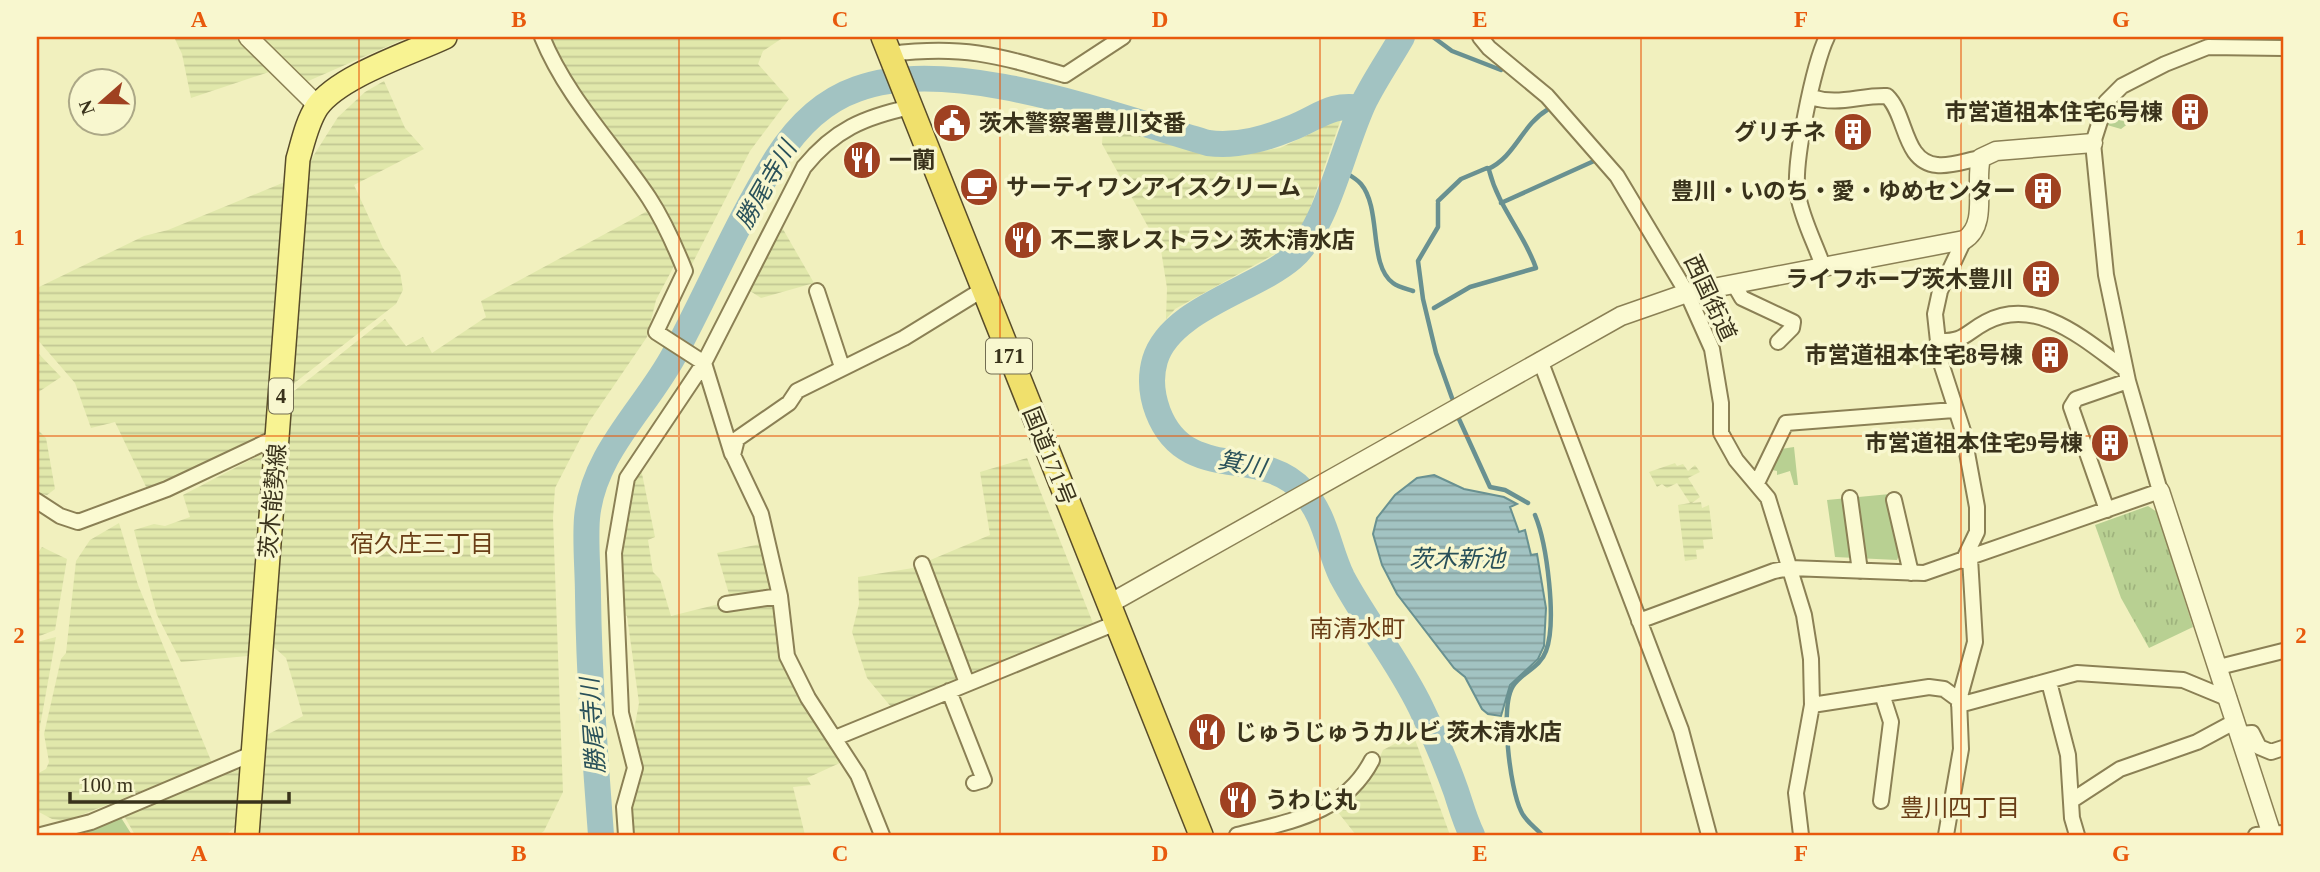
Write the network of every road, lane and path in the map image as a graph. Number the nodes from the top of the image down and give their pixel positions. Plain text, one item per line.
1 (248, 37) edge
2 (445, 37) edge
3 (542, 37) edge
4 (1124, 37) edge
5 (1480, 37) edge
6 (1827, 37) edge
7 (2257, 42) edge
8 (887, 45) edge
9 (2283, 48) edge
10 (1811, 97) junction
11 (318, 106) junction
12 (911, 107) junction
13 (2093, 143) junction
14 (1981, 158) junction
15 (1964, 240) junction
16 (1823, 266) junction
17 (1735, 286) junction
18 (817, 290) dead end
19 (982, 290) junction
20 (1687, 293) junction
21 (1938, 341) junction
22 (1778, 342) dead end
23 (1540, 360) junction
24 (704, 363) junction
25 (842, 367) junction
26 (2126, 375) junction
27 (1954, 410) junction
28 (279, 436) junction
29 (733, 455) junction
30 (1757, 483) junction
31 (2161, 491) junction
32 (1850, 498) dead end
33 (1894, 500) dead end
34 (37, 502) edge
35 (2106, 510) junction
36 (1967, 560) junction
37 (922, 564) dead end
38 (1790, 568) junction
39 (1860, 571) junction
40 (1911, 573) junction
41 (780, 596) junction
42 (726, 604) dead end
43 (1113, 614) junction
44 (1639, 621) junction
45 (2283, 651) edge
46 (2219, 667) junction
47 (2049, 682) junction
48 (967, 683) junction
49 (949, 691) junction
50 (1882, 694) junction
51 (2229, 699) junction
52 (1959, 703) junction
53 (1812, 705) junction
54 (2238, 728) junction
55 (835, 738) junction
56 (2283, 748) edge
57 (254, 753) junction
58 (1372, 760) dead end
59 (974, 783) dead end
60 (1881, 801) dead end
61 (2071, 801) junction
62 (2271, 834) edge
63 (39, 835) edge
64 (247, 835) edge
65 (626, 835) edge
66 (882, 835) edge
67 (1201, 835) edge
68 (1237, 835) edge
69 (1709, 835) edge
70 (1801, 835) edge
71 (1946, 835) edge
72 (2077, 835) edge

1 - 11 street
2 - 11 main road
3 - 24 street
4 - 8 street
5 - 20 street, 西国街道
6 - 10 street
7 - 9 street
7 - 13 street
8 - 12 highway, 国道171号 / 171
10 - 14 street
10 - 16 street
11 - 28 main road, 茨木能勢線 / 4
12 - 19 highway, 国道171号 / 171
12 - 24 street
13 - 14 street
13 - 26 street
14 - 15 street
15 - 16 street
15 - 21 street
16 - 17 street
17 - 20 street
17 - 22 street
18 - 25 street
19 - 25 street
19 - 43 highway, 国道171号 / 171
20 - 23 street
20 - 30 street, 西国街道
21 - 26 street
21 - 27 street
23 - 43 street
23 - 44 street
24 - 29 street
24 - 65 street
25 - 29 street
26 - 31 street
26 - 35 street
27 - 30 street
27 - 36 street
28 - 34 street
28 - 57 main road, 茨木能勢線 / 4
29 - 41 street
30 - 38 street, 西国街道
31 - 35 street
31 - 46 street
32 - 39 street
33 - 40 street
35 - 36 street
36 - 40 street
36 - 52 street
37 - 48 street
38 - 39 street
38 - 44 street
38 - 53 street, 西国街道
39 - 40 street
41 - 42 street
41 - 55 street
43 - 48 street
43 - 67 highway, 国道171号 / 171
44 - 69 street
45 - 46 street
46 - 51 street
47 - 51 street
47 - 52 street
47 - 61 street
48 - 49 street
49 - 55 street
49 - 59 street
50 - 52 street
50 - 53 street
50 - 60 street
51 - 54 street
52 - 71 street
53 - 70 street, 西国街道
54 - 56 street
54 - 61 street
54 - 62 street
55 - 66 street
57 - 63 street
57 - 64 main road, 茨木能勢線 / 4
58 - 68 street
61 - 72 street

